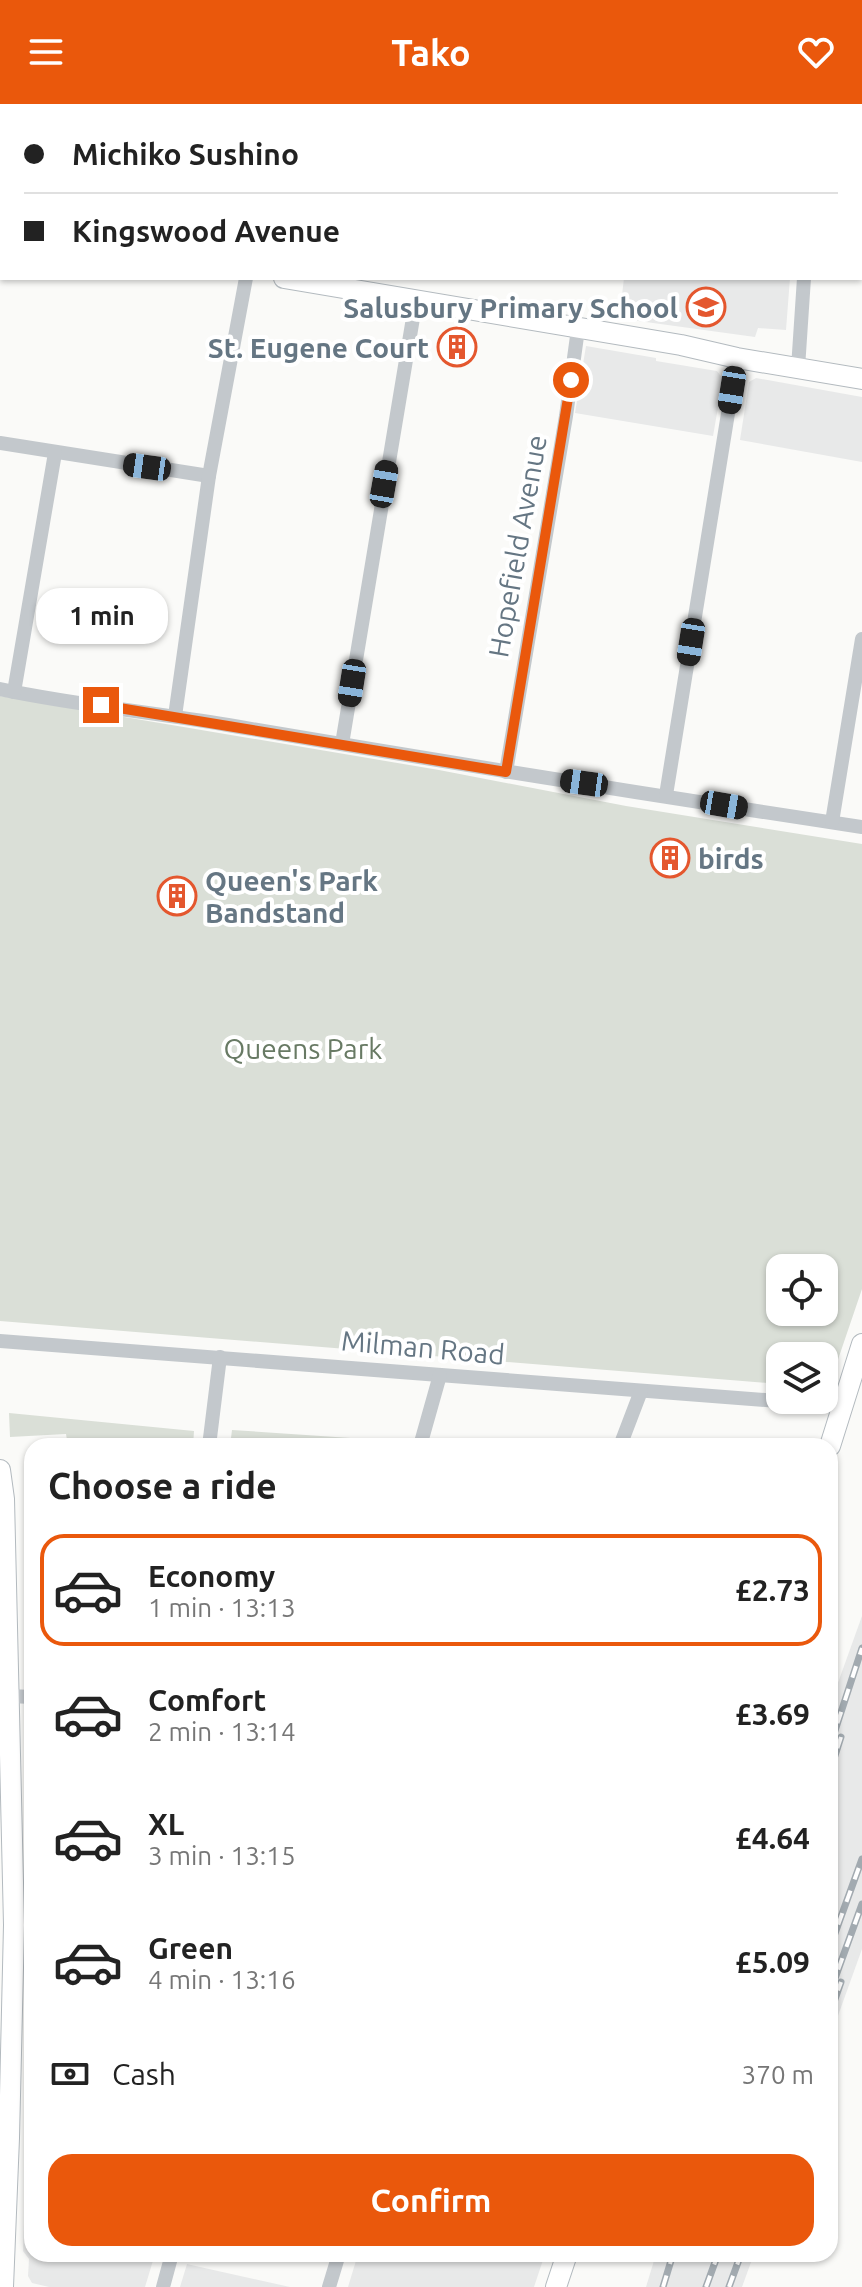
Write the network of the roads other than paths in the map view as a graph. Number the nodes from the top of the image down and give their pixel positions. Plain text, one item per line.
1 (246, 280) edge
2 (296, 280) edge
3 (804, 280) edge
4 (416, 300) junction
5 (578, 329) junction
6 (737, 358) junction
7 (798, 368) junction
8 (862, 379) edge
9 (0, 443) edge
10 (55, 453) junction
11 (209, 476) junction
12 (862, 639) edge
13 (7, 690) edge
14 (175, 716) junction
15 (342, 744) junction
16 (506, 772) junction
17 (666, 795) junction
18 (832, 822) junction
19 (862, 827) edge
20 (0, 1341) edge
21 (862, 1344) edge
22 (220, 1357) junction
23 (440, 1375) junction
24 (641, 1391) junction
25 (840, 1408) junction
26 (210, 1438) edge
27 (422, 1438) edge
28 (623, 1438) edge
29 (832, 1438) edge
30 (0, 1470) edge
31 (9, 1696) junction
32 (24, 1697) edge
33 (337, 2262) edge
34 (564, 2262) edge
35 (3, 2287) edge
36 (329, 2287) edge
37 (556, 2287) edge

1 - 11 street
2 - 4 street
3 - 7 street
4 - 5 street
4 - 15 street
5 - 6 street
5 - 16 street, Hopefield Avenue
6 - 7 street
6 - 17 street
7 - 8 street
9 - 10 street
10 - 11 street
10 - 13 street
11 - 14 street
12 - 18 street
13 - 14 street
14 - 15 street
15 - 16 street
16 - 17 street
17 - 18 street
18 - 19 street
20 - 22 street, Milman Road
21 - 25 street
22 - 23 street, Milman Road
22 - 26 street
23 - 24 street, Milman Road
23 - 27 street
24 - 25 street, Milman Road
24 - 28 street
25 - 29 street
30 - 31 street
31 - 32 street
31 - 35 street
33 - 36 street
34 - 37 street

